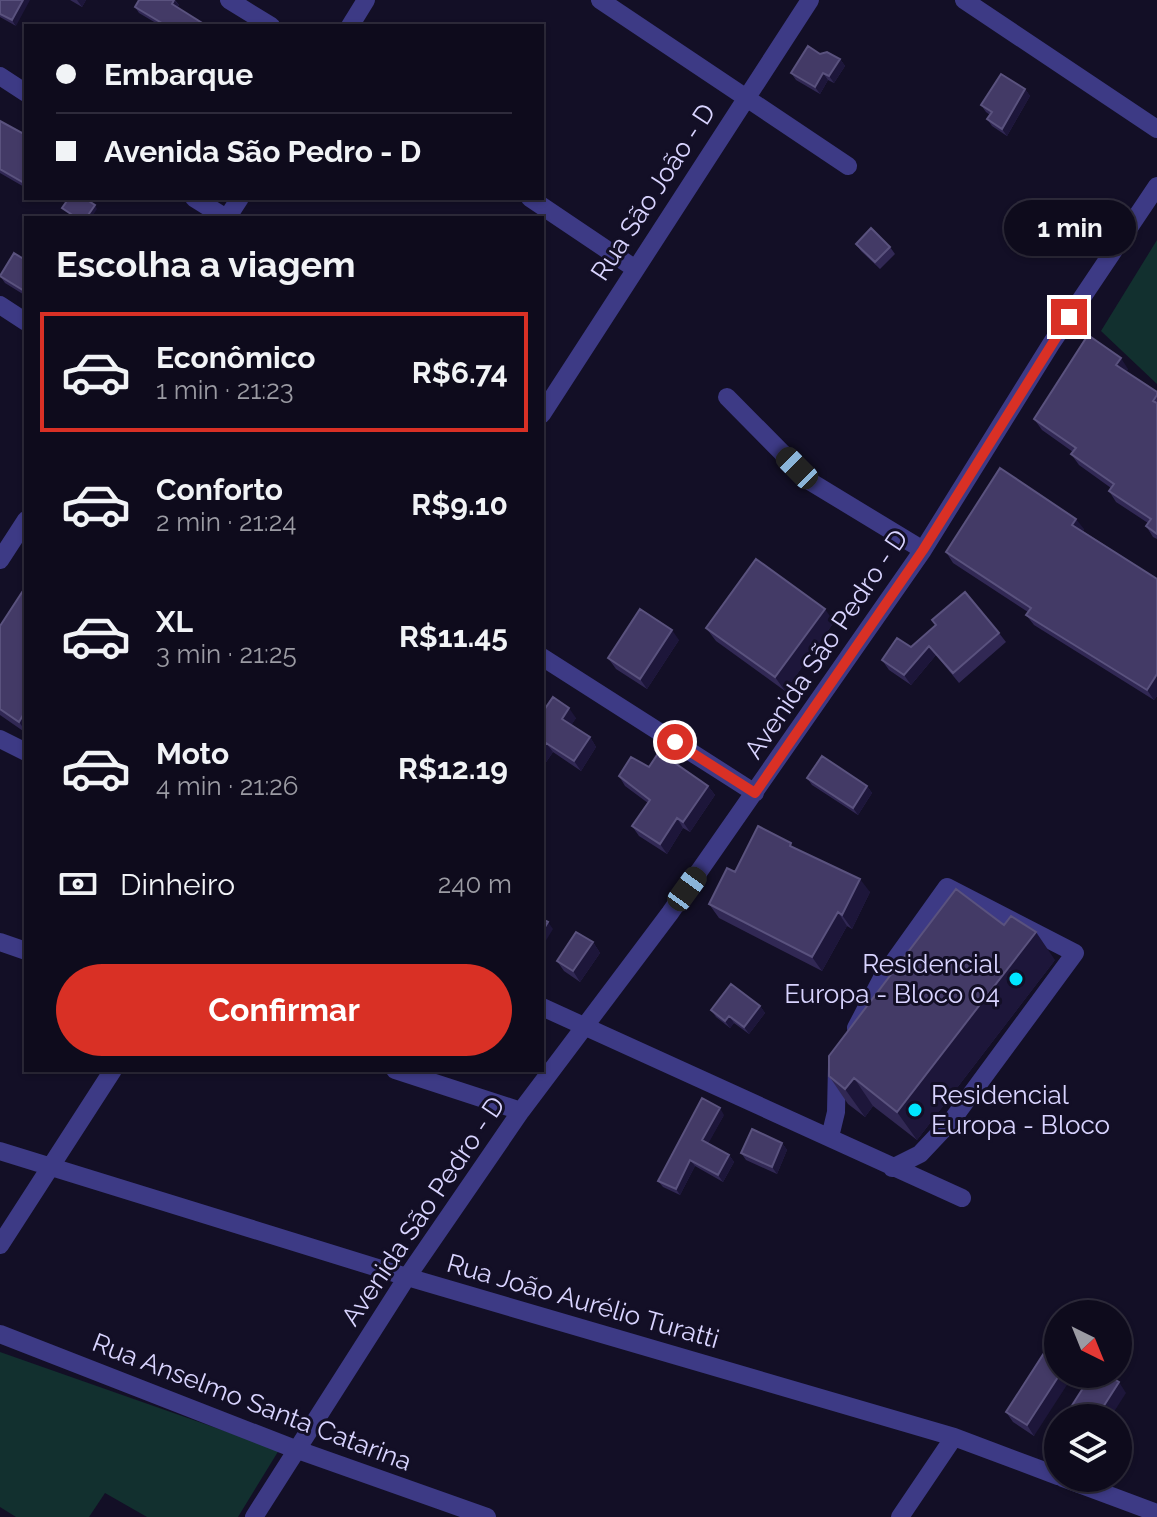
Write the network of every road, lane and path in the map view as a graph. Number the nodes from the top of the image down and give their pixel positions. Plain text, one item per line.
1 (229, 0) edge
2 (366, 0) edge
3 (600, 0) edge
4 (810, 0) edge
5 (964, 0) edge
6 (268, 24) edge
7 (351, 24) edge
8 (0, 76) edge
9 (24, 92) edge
10 (745, 100) junction
11 (1157, 129) edge
12 (848, 166) dead end
13 (1157, 186) edge
14 (197, 200) edge
15 (533, 200) edge
16 (223, 216) edge
17 (634, 268) junction
18 (0, 305) edge
19 (24, 321) edge
20 (727, 397) dead end
21 (544, 411) edge
22 (0, 524) edge
23 (21, 528) edge
24 (923, 550) junction
25 (0, 560) edge
26 (544, 658) edge
27 (0, 739) edge
28 (24, 751) edge
29 (755, 793) junction
30 (0, 942) edge
31 (24, 950) edge
32 (544, 1008) edge
33 (586, 1028) junction
34 (112, 1072) edge
35 (401, 1072) edge
36 (521, 1111) junction
37 (830, 1137) junction
38 (0, 1151) edge
39 (50, 1166) junction
40 (892, 1168) junction
41 (962, 1198) dead end
42 (0, 1245) edge
43 (407, 1277) junction
44 (0, 1334) edge
45 (954, 1437) junction
46 (295, 1449) junction
47 (1044, 1471) edge
48 (1101, 1492) edge
49 (1157, 1513) edge
50 (254, 1517) edge
51 (487, 1517) edge
52 (900, 1517) edge

1 - 6 street
2 - 7 street
3 - 10 street
4 - 10 street, Rua São João - D
5 - 11 street
8 - 9 street
10 - 12 street
10 - 17 street, Rua São João - D
13 - 24 street, Avenida São Pedro - D
14 - 16 street
15 - 17 street
17 - 21 street, Rua São João - D
18 - 19 street
20 - 24 street
22 - 23 street
23 - 25 street
24 - 29 street, Avenida São Pedro - D
26 - 29 street
27 - 28 street
29 - 33 street, Avenida São Pedro - D
30 - 31 street
32 - 33 street
33 - 36 street, Avenida São Pedro - D
33 - 37 street
34 - 39 street
35 - 36 street
36 - 43 street, Avenida São Pedro - D
37 - 40 street
37 - 40 street
38 - 39 street, Rua João Aurélio Turatti
39 - 42 street
39 - 43 street, Rua João Aurélio Turatti
40 - 41 street
43 - 45 street, Rua João Aurélio Turatti
43 - 46 street, Avenida São Pedro - D
44 - 46 street, Rua Anselmo Santa Catarina
45 - 47 street, Rua João Aurélio Turatti
45 - 52 street
46 - 50 street, Avenida São Pedro - D
46 - 51 street, Rua Anselmo Santa Catarina
48 - 49 street, Rua João Aurélio Turatti

